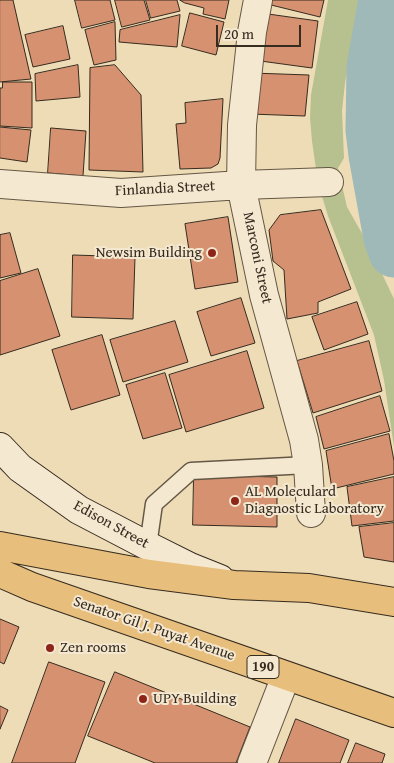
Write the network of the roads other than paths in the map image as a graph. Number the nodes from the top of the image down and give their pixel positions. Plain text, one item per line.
1 (258, 0) edge
2 (329, 182) dead end
3 (0, 184) edge
4 (241, 185) junction
5 (0, 447) edge
6 (308, 465) junction
7 (311, 513) dead end
8 (0, 546) edge
9 (148, 546) junction
10 (0, 573) edge
11 (234, 585) junction
12 (394, 602) edge
13 (286, 676) junction
14 (394, 713) edge
15 (252, 763) edge

1 - 4 street, Marconi Street
2 - 4 street, Finlandia Street
3 - 4 street, Finlandia Street
4 - 6 street, Marconi Street
5 - 9 street, Edison Street
6 - 7 street, Marconi Street
6 - 9 lane
8 - 11 main road
9 - 11 street, Edison Street
10 - 13 main road, Senator Gil J. Puyat Avenue / 190
11 - 12 main road
13 - 14 main road, Senator Gil J. Puyat Avenue / 190
13 - 15 street

